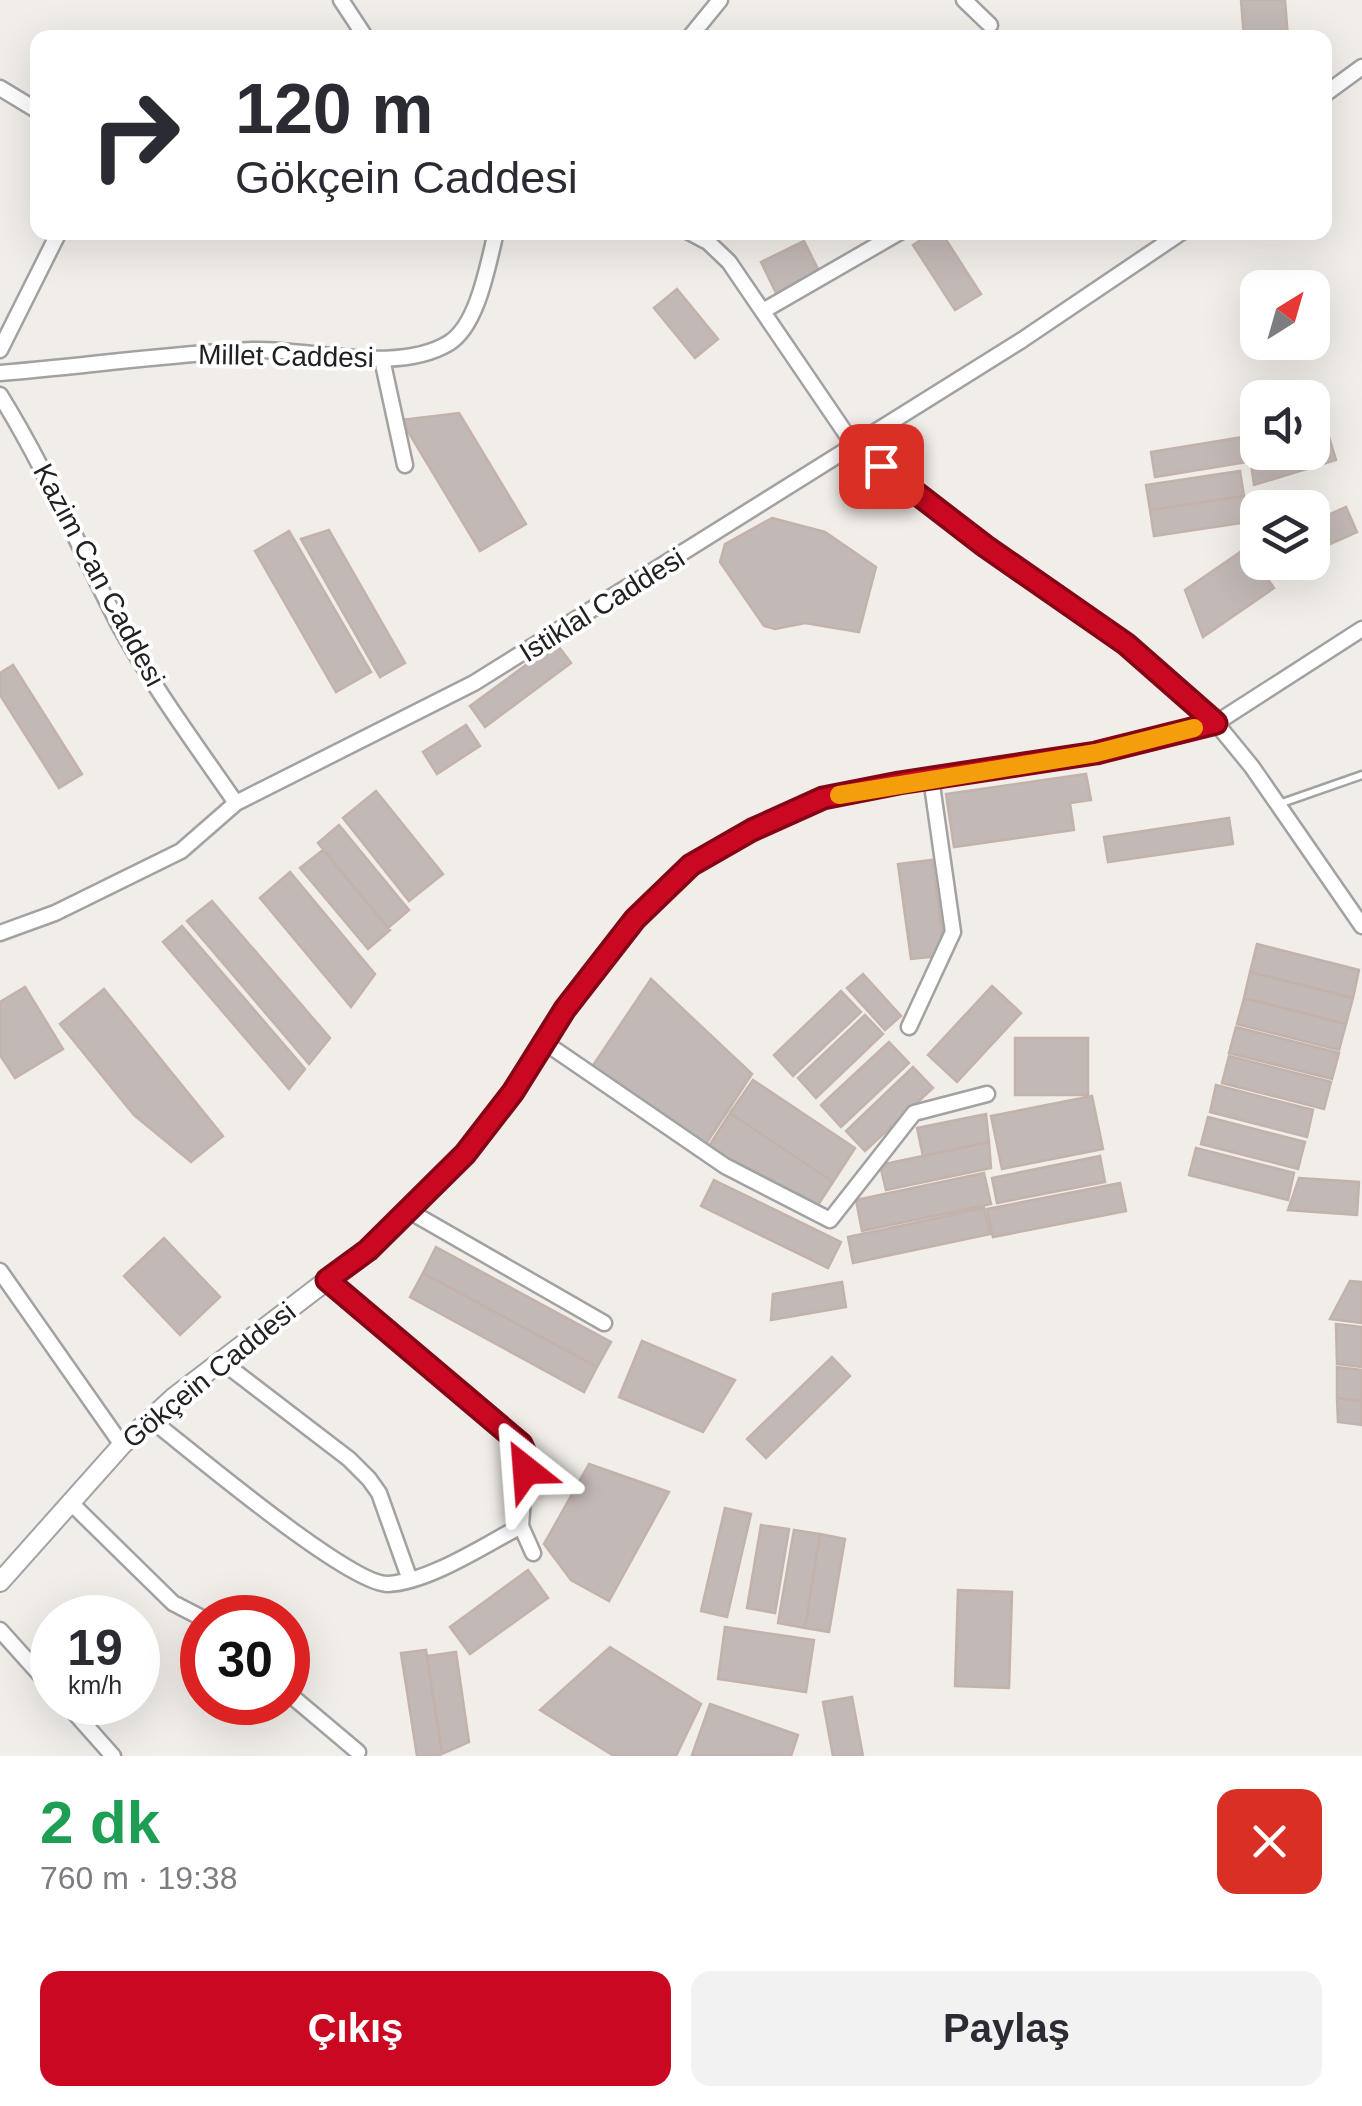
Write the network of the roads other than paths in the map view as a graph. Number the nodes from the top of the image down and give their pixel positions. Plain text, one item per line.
1 (341, 0) edge
2 (720, 0) edge
3 (964, 0) edge
4 (990, 25) dead end
5 (361, 30) edge
6 (696, 30) edge
7 (1362, 67) edge
8 (0, 88) edge
9 (1332, 89) edge
10 (30, 106) edge
11 (54, 240) edge
12 (494, 240) edge
13 (704, 240) edge
14 (886, 240) edge
15 (1170, 240) edge
16 (763, 311) junction
17 (0, 350) edge
18 (382, 358) junction
19 (0, 374) edge
20 (0, 395) edge
21 (855, 446) junction
22 (405, 465) dead end
23 (1362, 629) edge
24 (1216, 723) junction
25 (1362, 775) edge
26 (931, 778) junction
27 (236, 804) junction
28 (1278, 804) junction
29 (1362, 926) edge
30 (0, 932) edge
31 (910, 1027) dead end
32 (544, 1042) junction
33 (987, 1094) dead end
34 (409, 1211) junction
35 (0, 1271) edge
36 (327, 1280) junction
37 (604, 1323) dead end
38 (221, 1361) junction
39 (150, 1418) junction
40 (122, 1445) junction
41 (70, 1503) junction
42 (521, 1526) junction
43 (533, 1553) dead end
44 (410, 1580) junction
45 (0, 1582) edge
46 (180, 1606) edge
47 (0, 1630) edge
48 (30, 1663) edge
49 (310, 1712) edge
50 (85, 1725) edge
51 (358, 1752) dead end
52 (113, 1756) edge

1 - 5 street
2 - 6 street
3 - 4 street
7 - 9 street
8 - 10 street
11 - 17 street
12 - 18 street, Millet Caddesi
13 - 16 street
14 - 16 street
15 - 21 street, Istiklal Caddesi
16 - 21 street
18 - 19 street, Millet Caddesi
18 - 22 street
20 - 27 street, Kazim Can Caddesi
21 - 24 street
21 - 27 street, Istiklal Caddesi
23 - 24 street
24 - 26 street, Gökçein Caddesi
24 - 28 street
25 - 28 lane
26 - 31 street
26 - 32 street, Gökçein Caddesi
27 - 30 street, Istiklal Caddesi
28 - 29 street
32 - 33 street
32 - 34 street, Gökçein Caddesi
34 - 36 street, Gökçein Caddesi
34 - 37 street
35 - 40 street
36 - 38 street, Gökçein Caddesi
36 - 42 street
38 - 39 street, Gökçein Caddesi
38 - 44 street
39 - 40 street, Gökçein Caddesi
39 - 44 street
40 - 41 street, Gökçein Caddesi
41 - 45 street, Gökçein Caddesi
41 - 46 street
42 - 43 street
42 - 44 street
47 - 48 street
49 - 51 street
50 - 52 street

